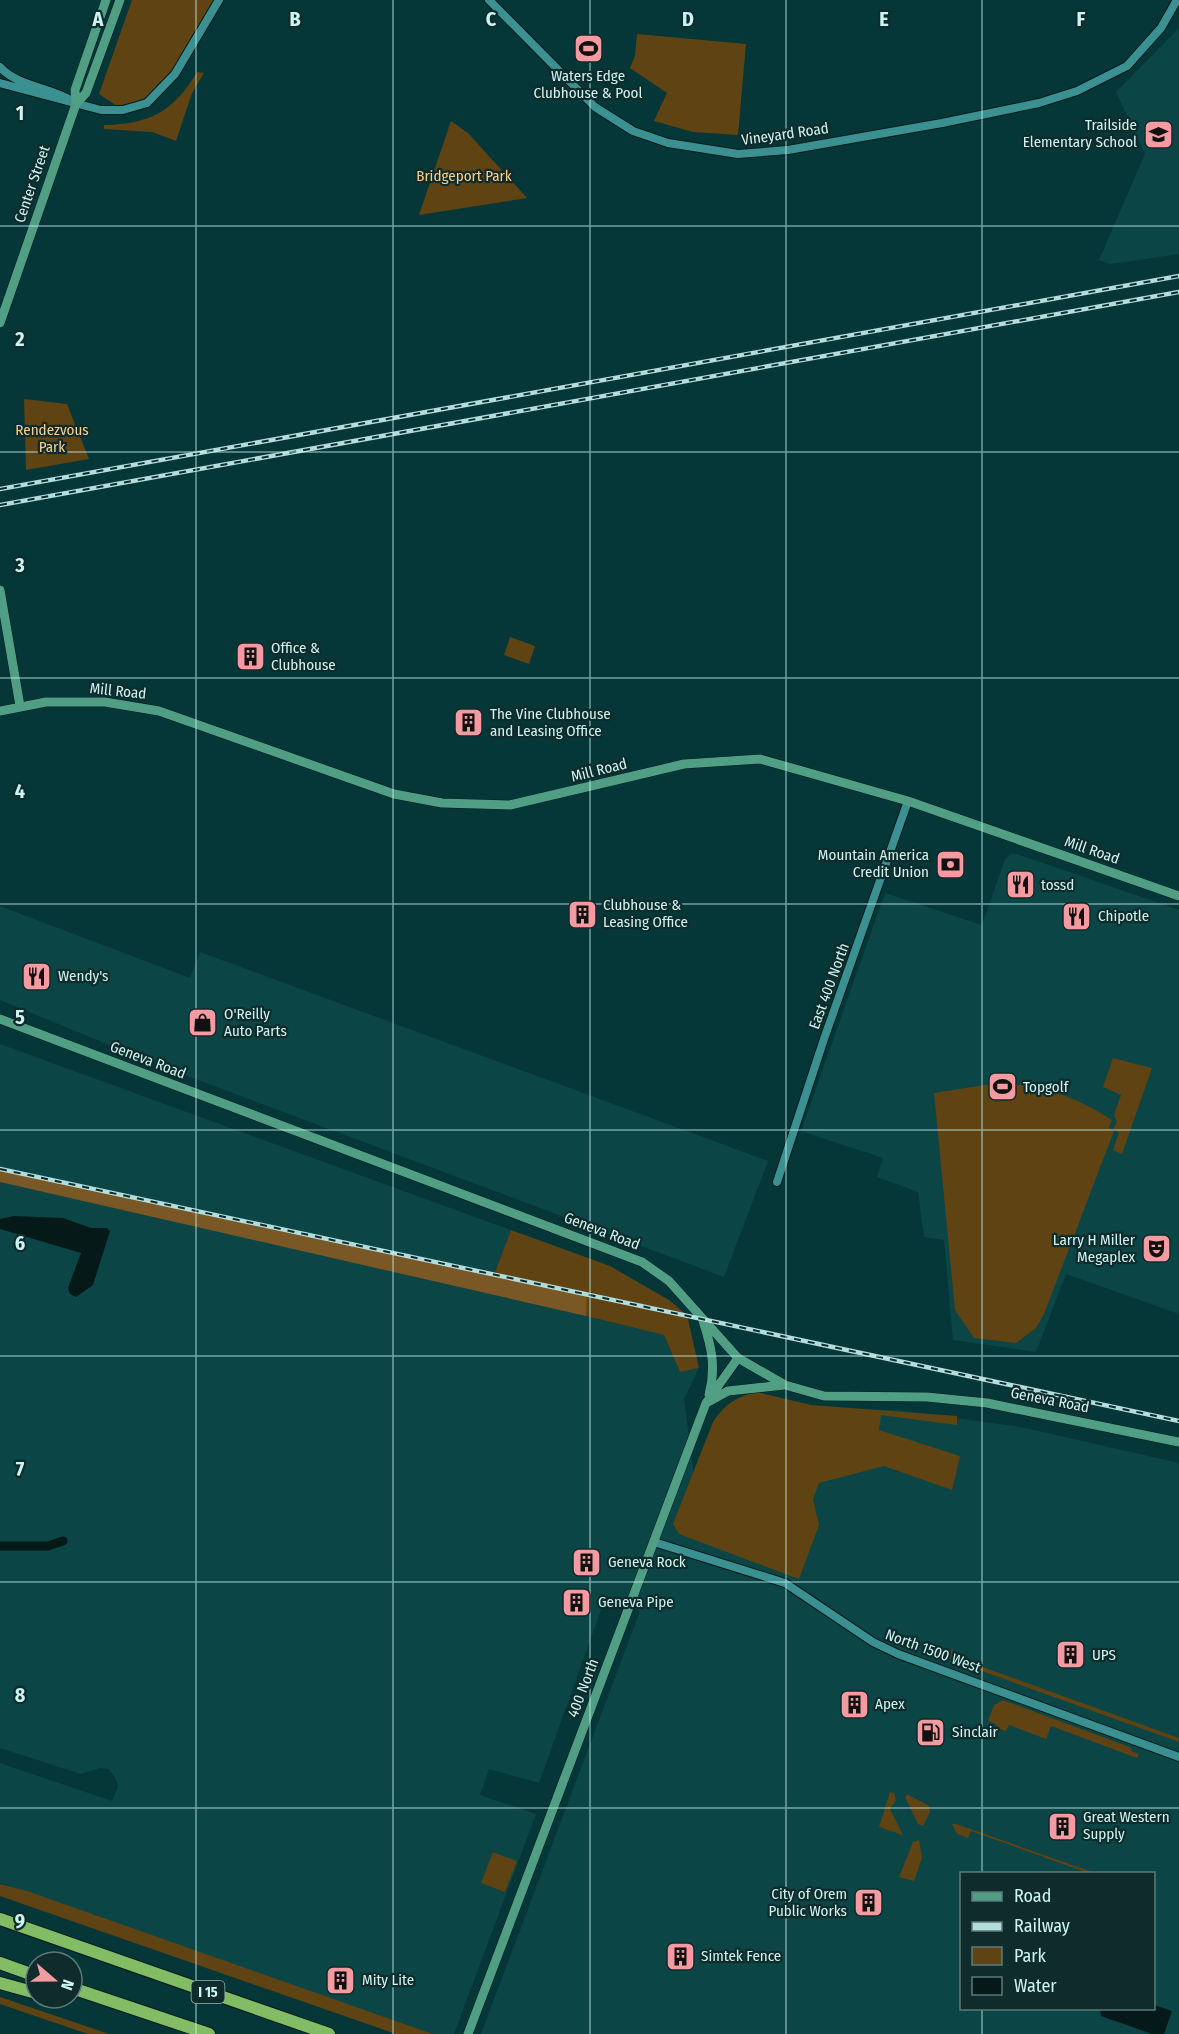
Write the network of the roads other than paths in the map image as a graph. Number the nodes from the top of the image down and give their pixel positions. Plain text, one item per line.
1 (106, 0) edge
2 (120, 0) edge
3 (219, 0) edge
4 (489, 0) edge
5 (1177, 0) edge
6 (0, 67) edge
7 (0, 83) edge
8 (76, 104) junction
9 (0, 323) edge
10 (0, 590) edge
11 (20, 706) junction
12 (0, 711) edge
13 (908, 801) junction
14 (1179, 896) edge
15 (0, 1019) edge
16 (777, 1182) dead end
17 (702, 1319) junction
18 (738, 1358) junction
19 (785, 1385) junction
20 (706, 1403) junction
21 (1179, 1442) edge
22 (654, 1542) junction
23 (1179, 1757) edge
24 (0, 1919) edge
25 (0, 1963) edge
26 (24, 1972) edge
27 (0, 1983) edge
28 (24, 1990) edge
29 (86, 1994) edge
30 (209, 2034) edge
31 (329, 2034) edge
32 (468, 2034) edge

1 - 8 main road
2 - 8 main road
3 - 8 street
4 - 5 street, Vineyard Road
6 - 8 street
7 - 8 street
8 - 9 main road, Center Street
10 - 11 main road
11 - 12 main road, Mill Road
11 - 13 main road, Mill Road
13 - 14 main road, Mill Road
13 - 16 street, East 400 North
15 - 17 main road, Geneva Road
17 - 18 main road, Geneva Road
17 - 20 main road
18 - 19 main road, Geneva Road
18 - 20 main road, 400 North
19 - 20 main road
19 - 21 main road, Geneva Road
20 - 22 main road, 400 North
22 - 23 street, North 1500 West
22 - 32 main road, 400 North
24 - 31 highway, I 15
25 - 26 highway
27 - 28 highway
29 - 30 highway

